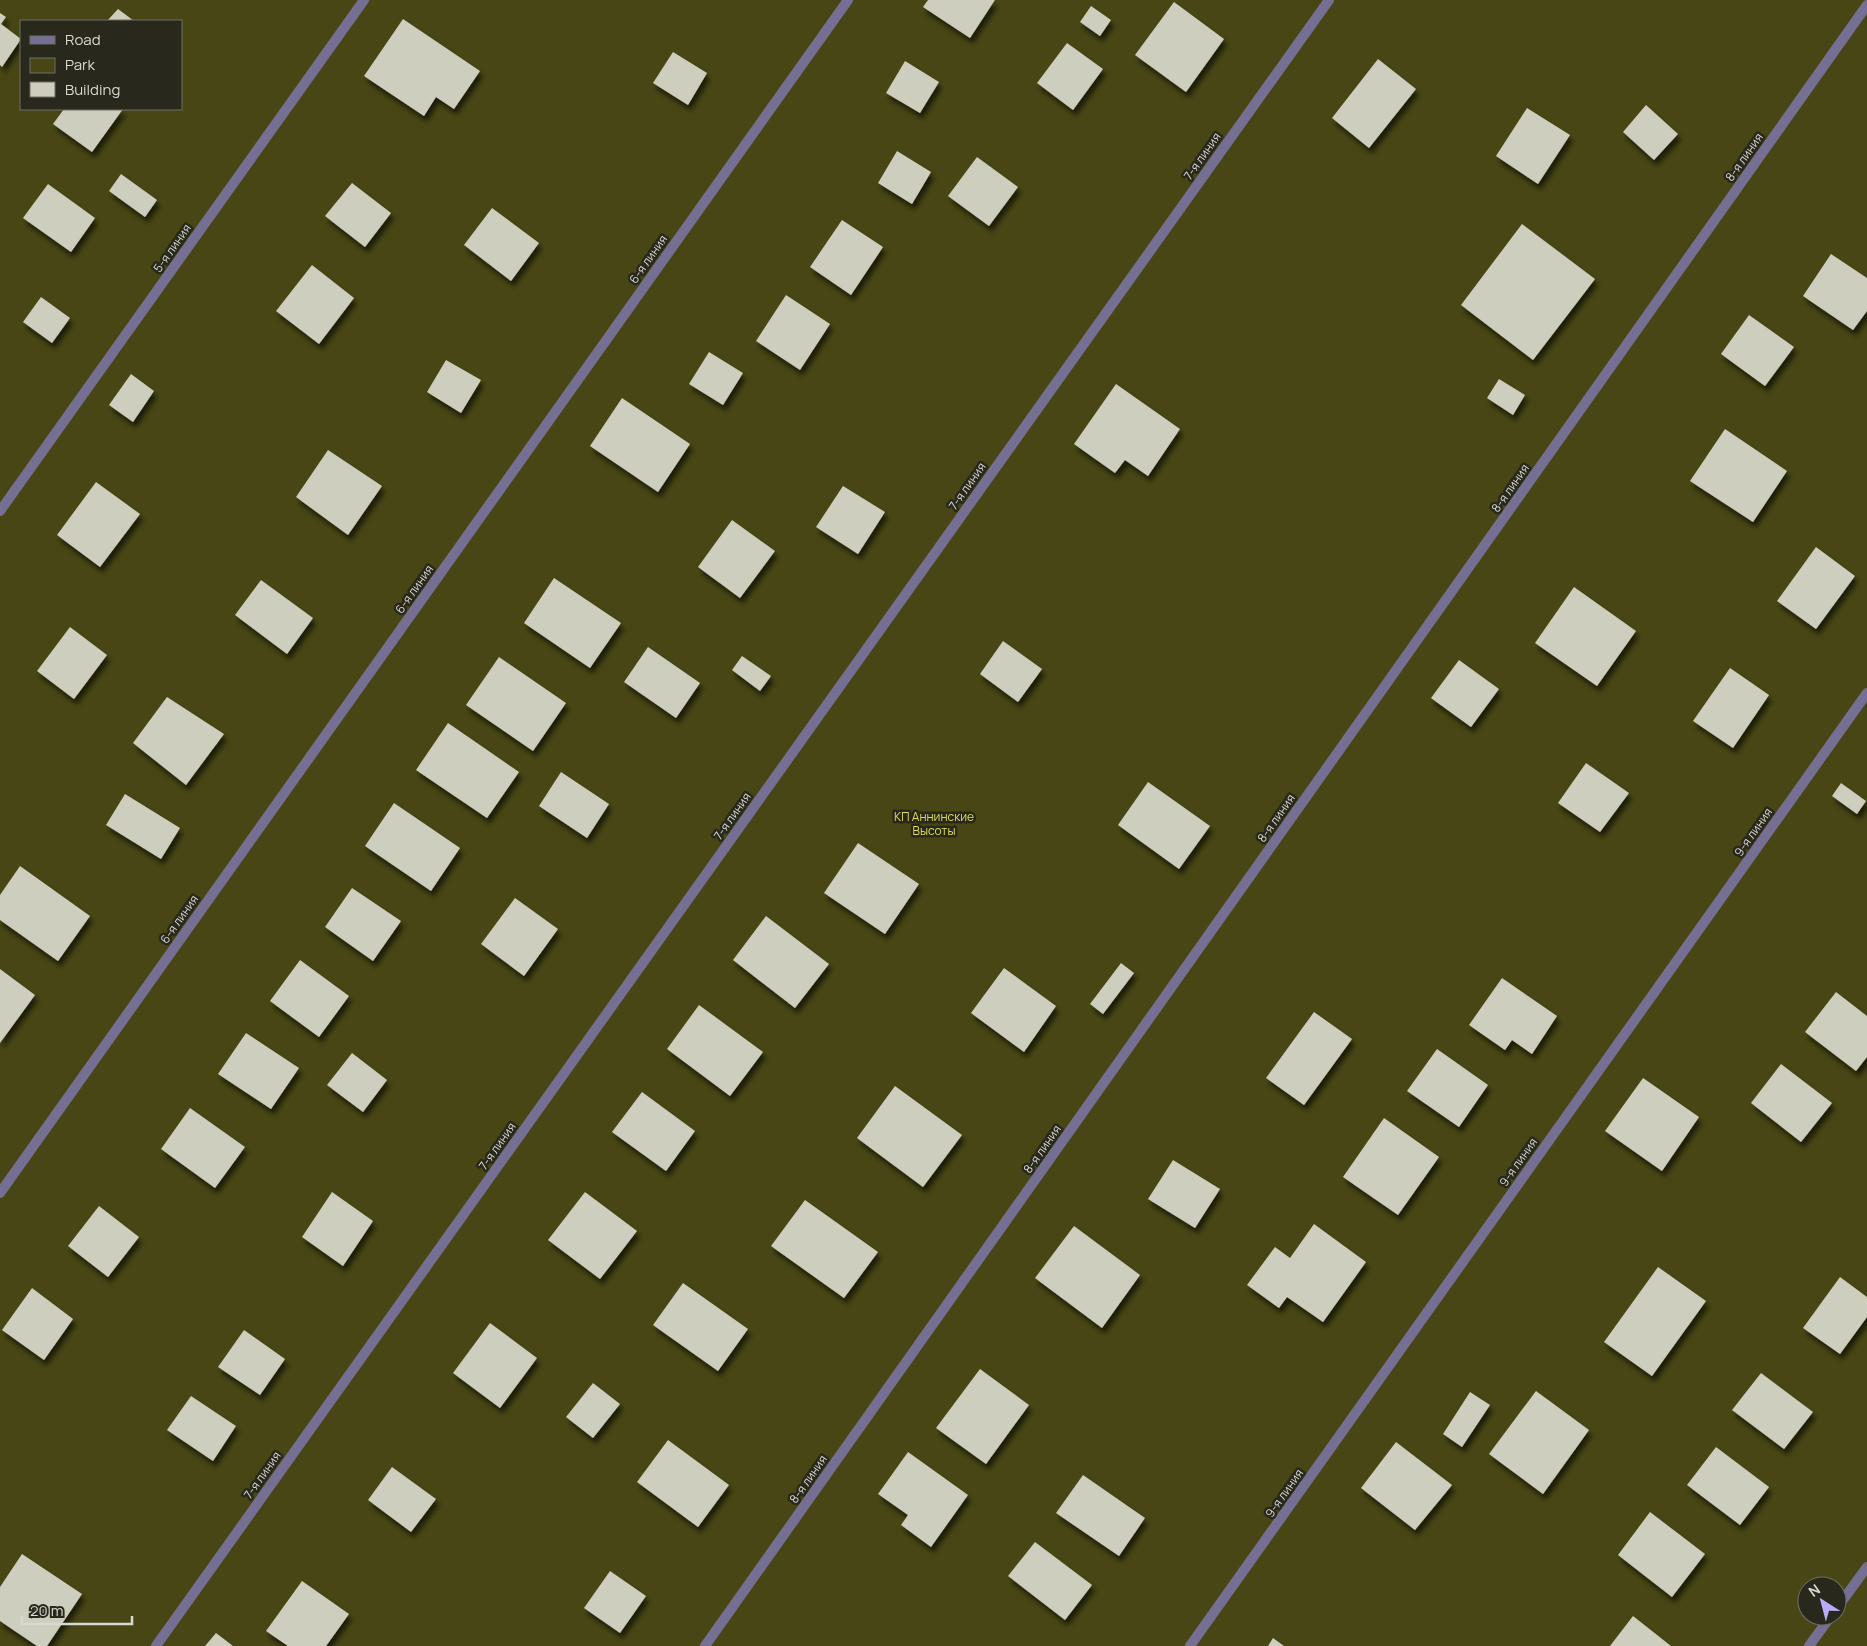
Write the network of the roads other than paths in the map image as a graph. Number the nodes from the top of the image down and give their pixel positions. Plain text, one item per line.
1 (364, 0) edge
2 (848, 0) edge
3 (1329, 0) edge
4 (1867, 5) edge
5 (0, 511) edge
6 (1867, 693) edge
7 (0, 1193) edge
8 (1867, 1567) edge
9 (1847, 1594) edge
10 (1824, 1626) edge
11 (156, 1646) edge
12 (705, 1646) edge
13 (1190, 1646) edge
14 (1809, 1646) edge

1 - 5 street, 5-я линия
2 - 7 street, 6-я линия
3 - 11 street, 7-я линия
4 - 12 street, 8-я линия
6 - 13 street, 9-я линия
8 - 9 street
10 - 14 street

